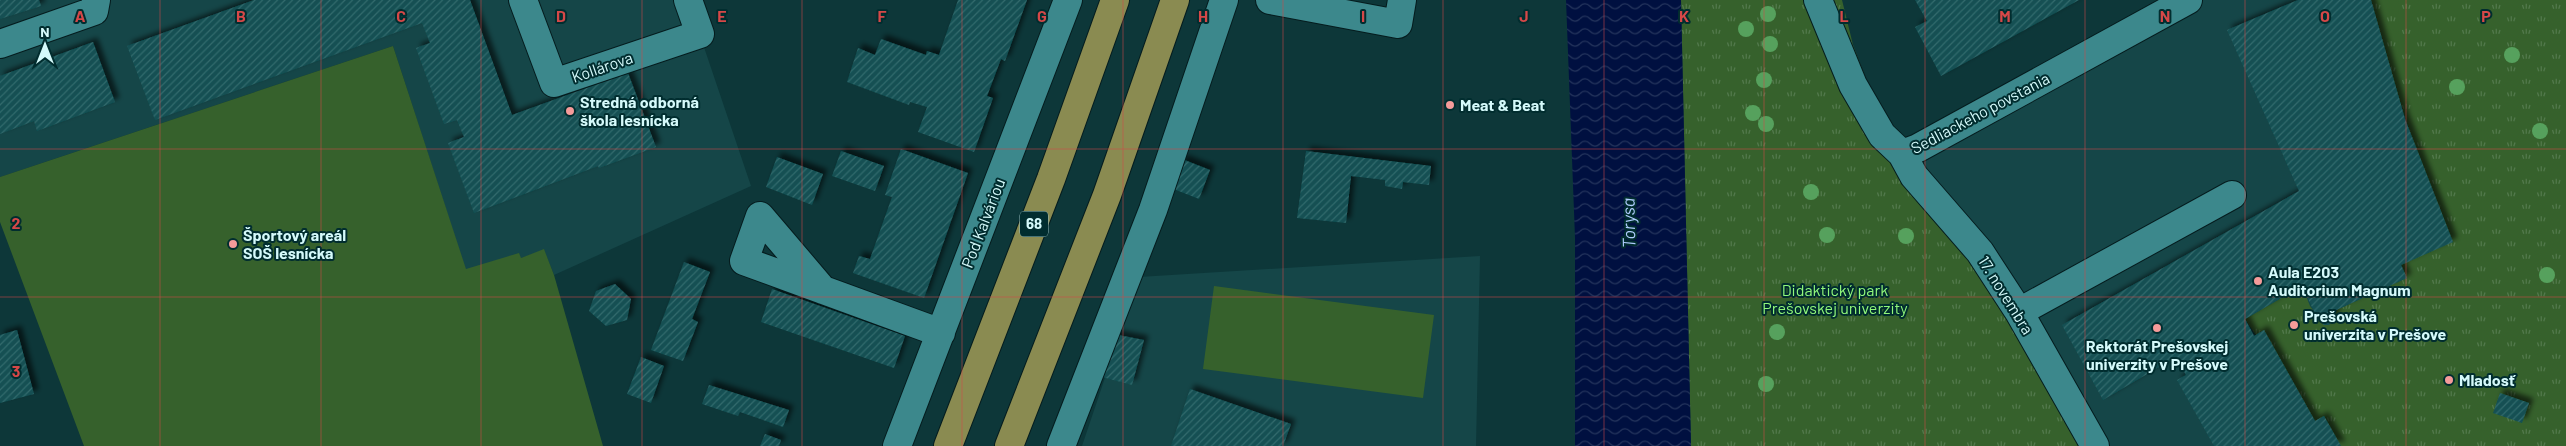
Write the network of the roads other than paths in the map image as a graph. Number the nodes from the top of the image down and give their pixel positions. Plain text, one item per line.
1 (96, 0) edge
2 (523, 0) edge
3 (688, 0) edge
4 (1068, 0) edge
5 (1115, 0) edge
6 (1175, 0) edge
7 (1224, 0) edge
8 (1270, 0) edge
9 (1402, 0) edge
10 (1818, 0) edge
11 (2188, 0) edge
12 (0, 44) edge
13 (1902, 154) junction
14 (2232, 195) dead end
15 (822, 290) dead end
16 (2019, 312) junction
17 (941, 333) junction
18 (897, 446) edge
19 (948, 446) edge
20 (1009, 446) edge
21 (1061, 446) edge
22 (2094, 446) edge

1 - 12 street
2 - 3 street, Kollárova
4 - 17 street, Pod Kalváriou
5 - 19 main road, 68
6 - 20 main road
7 - 21 street
8 - 9 street
10 - 13 street, Sedliackeho povstania
11 - 13 street, Sedliackeho povstania
13 - 16 street, 17. novembra
14 - 16 street
15 - 17 street
16 - 22 street, 17. novembra
17 - 18 street, Pod Kalváriou

